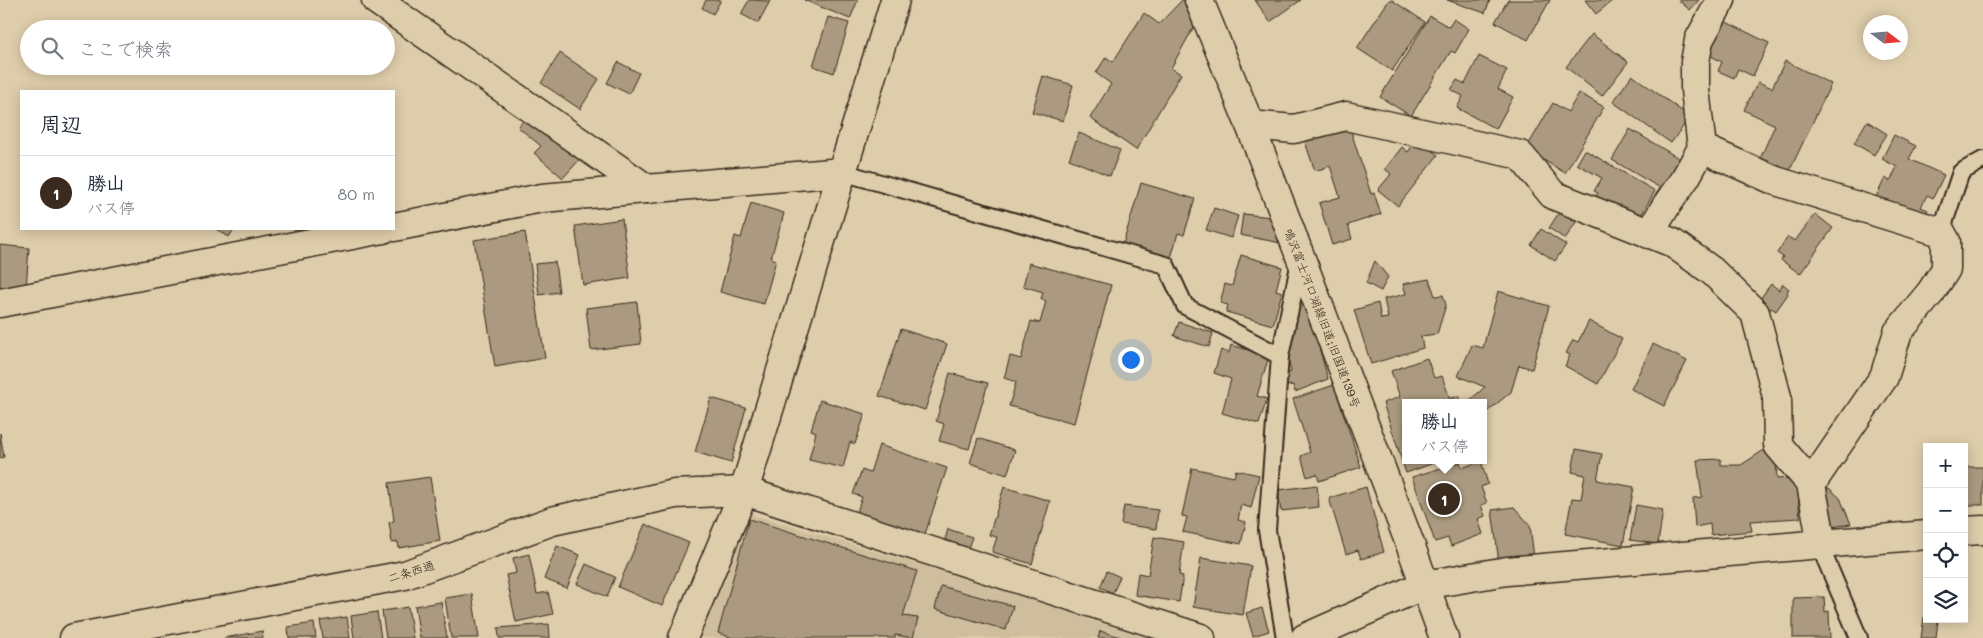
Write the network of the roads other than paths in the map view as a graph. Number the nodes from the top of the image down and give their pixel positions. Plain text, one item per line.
1 (376, 0) edge
2 (895, 0) edge
3 (1199, 0) edge
4 (1721, 0) edge
5 (1250, 125) junction
6 (1702, 148) junction
7 (1983, 160) edge
8 (842, 172) junction
9 (647, 189) junction
10 (395, 227) edge
11 (379, 230) edge
12 (1941, 232) junction
13 (1649, 234) junction
14 (1304, 267) junction
15 (0, 304) edge
16 (1280, 356) junction
17 (1811, 484) junction
18 (744, 491) junction
19 (1983, 530) edge
20 (1968, 531) edge
21 (1923, 535) edge
22 (1820, 544) junction
23 (1424, 586) junction
24 (74, 638) edge
25 (683, 638) edge
26 (1201, 638) edge
27 (1285, 638) edge
28 (1306, 638) edge
29 (1444, 638) edge
30 (1859, 638) edge

1 - 9 street
2 - 8 street
3 - 5 street, 鳴沢富士河口湖線旧道;旧国道139号
4 - 6 street
5 - 13 street
5 - 14 street, 鳴沢富士河口湖線旧道;旧国道139号
6 - 12 street
6 - 13 street
7 - 12 lane
8 - 9 street
8 - 16 lane
8 - 18 street
9 - 10 street
11 - 15 street
12 - 17 street
13 - 17 street
14 - 16 lane
14 - 23 street, 鳴沢富士河口湖線旧道;旧国道139号
16 - 27 lane
17 - 22 street
18 - 24 street, 二条西通
18 - 25 street
18 - 26 street
19 - 20 street
21 - 22 street
22 - 23 street
22 - 30 lane
23 - 28 street
23 - 29 street, 鳴沢富士河口湖線旧道;旧国道139号

